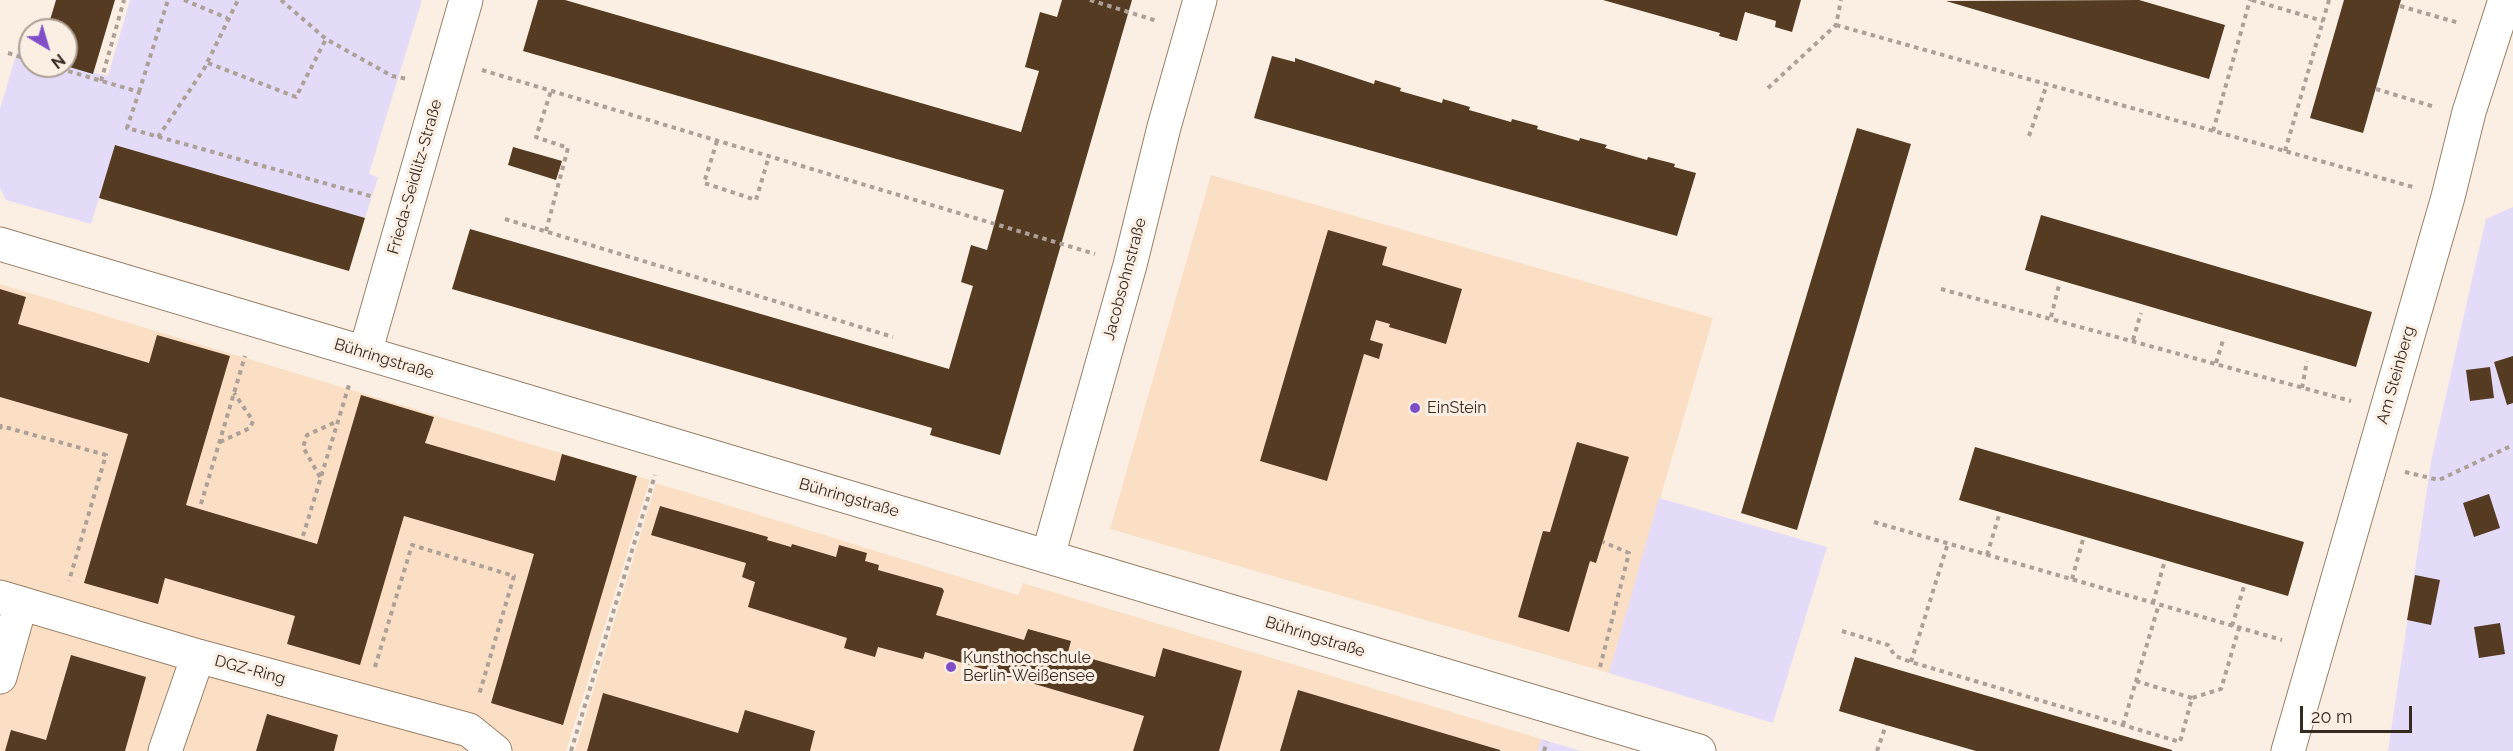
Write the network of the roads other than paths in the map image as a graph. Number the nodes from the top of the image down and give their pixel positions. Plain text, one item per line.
1 (466, 0) edge
2 (1200, 0) edge
3 (2500, 14) edge
4 (0, 244) edge
5 (358, 367) junction
6 (1048, 556) junction
7 (10, 600) edge
8 (198, 656) junction
9 (0, 677) edge
10 (165, 751) edge
11 (495, 751) edge
12 (1699, 751) edge
13 (2288, 751) edge

1 - 5 street, Frieda-Seidlitz-Straße
2 - 6 street, Jacobsohnstraße
3 - 13 street, Am Steinberg
4 - 5 street, Bühringstraße
5 - 6 street, Bühringstraße
6 - 12 street, Bühringstraße
7 - 8 street, DGZ-Ring
7 - 9 street
8 - 10 street
8 - 11 street, DGZ-Ring

